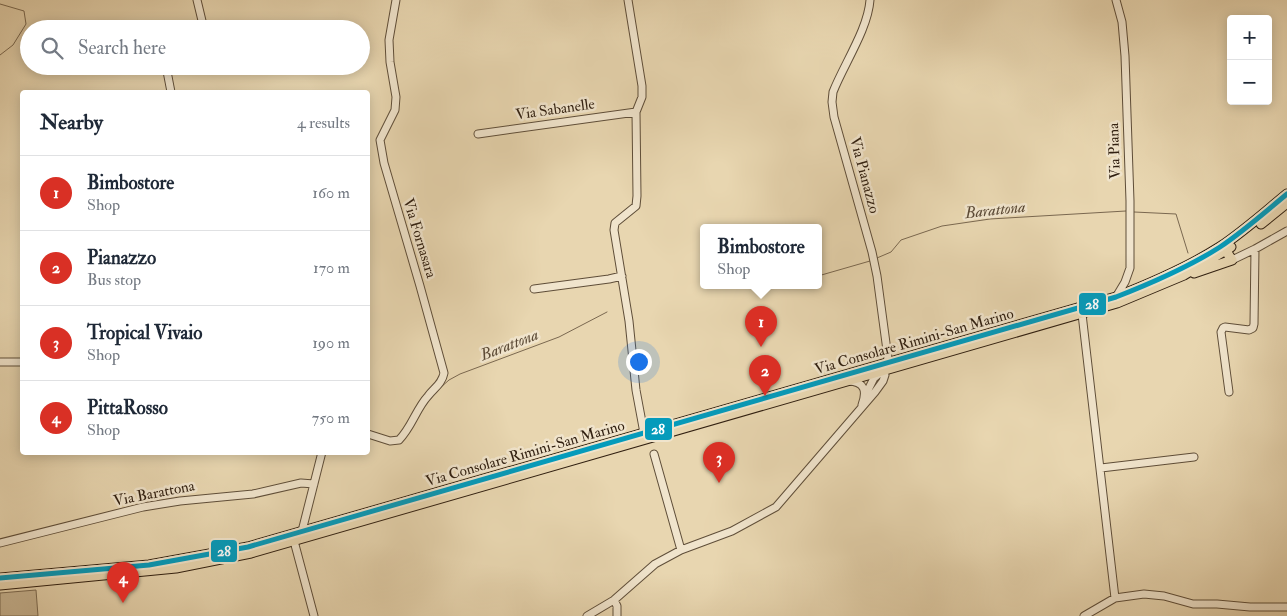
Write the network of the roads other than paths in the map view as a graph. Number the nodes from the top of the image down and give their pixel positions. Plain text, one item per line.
1 (197, 0) edge
2 (396, 0) edge
3 (628, 0) edge
4 (870, 0) edge
5 (1116, 0) edge
6 (202, 20) edge
7 (168, 75) edge
8 (171, 90) edge
9 (636, 112) junction
10 (478, 134) dead end
11 (1287, 194) edge
12 (1287, 203) edge
13 (1287, 231) edge
14 (1255, 249) junction
15 (1229, 255) junction
16 (622, 276) junction
17 (534, 289) dead end
18 (1116, 297) junction
19 (1082, 314) junction
20 (0, 362) edge
21 (20, 362) edge
22 (886, 367) junction
23 (847, 381) junction
24 (1228, 392) dead end
25 (865, 397) junction
26 (860, 410) junction
27 (644, 433) junction
28 (370, 435) edge
29 (654, 454) dead end
30 (321, 455) edge
31 (1194, 458) dead end
32 (1101, 468) junction
33 (314, 484) junction
34 (302, 531) junction
35 (294, 541) junction
36 (0, 542) edge
37 (681, 550) junction
38 (0, 578) edge
39 (0, 585) edge
40 (1115, 598) junction
41 (616, 603) junction
42 (1287, 607) edge
43 (314, 616) edge
44 (587, 616) edge
45 (612, 616) edge
46 (617, 616) edge
47 (1084, 616) edge

1 - 6 street
2 - 28 street, Via Fornasara
3 - 9 street
4 - 22 street, Via Pianazzo
5 - 18 street, Via Piana
7 - 8 street
9 - 10 street, Via Sabanelle
9 - 16 street
11 - 18 main road, Via Consolare Rimini-San Marino
12 - 15 main road
13 - 14 street
14 - 15 street
14 - 24 street
15 - 19 main road, Via Consolare Rimini-San Marino
16 - 17 street
16 - 27 street
18 - 22 main road, Via Consolare Rimini-San Marino
19 - 22 main road, Via Consolare Rimini-San Marino
19 - 32 street
20 - 21 street
22 - 23 main road, Via Consolare Rimini-San Marino
22 - 25 street
22 - 26 street
22 - 27 main road, Via Consolare Rimini-San Marino
23 - 25 street
23 - 35 main road, Via Consolare Rimini-San Marino
25 - 26 street
26 - 37 street
27 - 34 main road, Via Consolare Rimini-San Marino
29 - 37 street
30 - 33 street
31 - 32 street
32 - 40 street
33 - 34 street
33 - 36 street, Via Barattona
34 - 35 street
34 - 38 main road, Via Consolare Rimini-San Marino
35 - 39 main road, Via Consolare Rimini-San Marino
35 - 43 street
37 - 41 street
40 - 42 street
40 - 47 street
41 - 44 street
41 - 45 street
41 - 46 street

